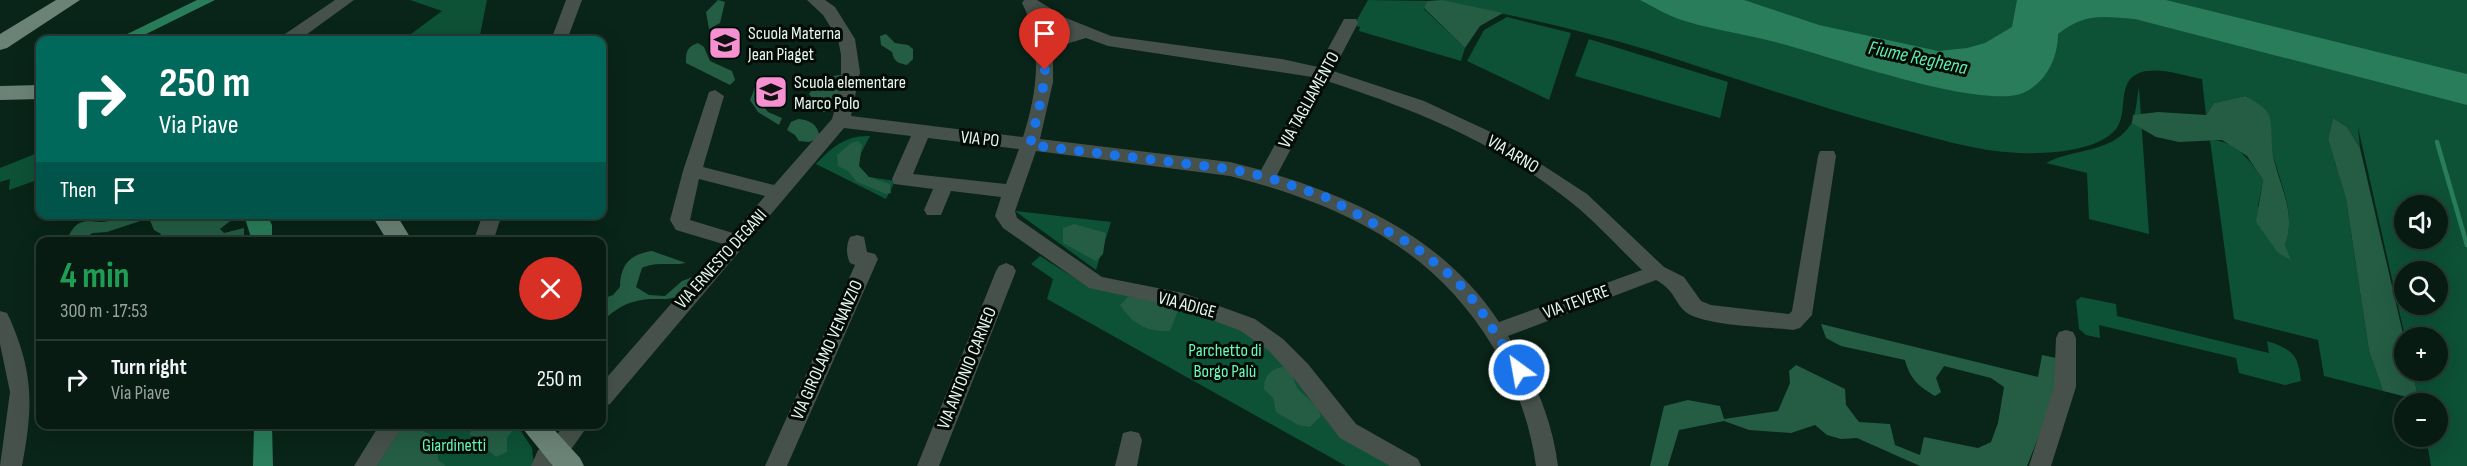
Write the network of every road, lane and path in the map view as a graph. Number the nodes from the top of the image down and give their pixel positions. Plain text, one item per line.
1 (59, 0) edge
2 (70, 0) edge
3 (346, 0) edge
4 (574, 0) edge
5 (815, 0) edge
6 (1029, 2) edge
7 (1350, 23) dead end
8 (1086, 33) junction
9 (0, 36) edge
10 (294, 36) edge
11 (560, 36) edge
12 (0, 43) edge
13 (1043, 50) junction
14 (1323, 74) junction
15 (33, 92) edge
16 (0, 94) edge
17 (715, 96) dead end
18 (840, 121) junction
19 (922, 132) junction
20 (1030, 145) junction
21 (1827, 156) dead end
22 (692, 171) junction
23 (1267, 177) junction
24 (945, 183) junction
25 (1012, 191) junction
26 (780, 193) junction
27 (934, 210) dead end
28 (386, 219) edge
29 (491, 219) edge
30 (399, 237) edge
31 (485, 237) edge
32 (737, 241) junction
33 (857, 242) dead end
34 (1006, 270) dead end
35 (1657, 272) junction
36 (0, 320) edge
37 (1495, 332) junction
38 (2066, 338) dead end
39 (7, 354) edge
40 (606, 393) edge
41 (390, 429) edge
42 (533, 429) edge
43 (575, 429) edge
44 (1131, 440) dead end
45 (554, 461) edge
46 (11, 466) edge
47 (365, 466) edge
48 (776, 466) edge
49 (928, 466) edge
50 (1126, 466) edge
51 (1410, 466) edge
52 (1547, 466) edge
53 (2040, 466) edge

1 - 9 main road
2 - 12 main road
3 - 10 street
4 - 11 street
5 - 18 street
6 - 8 street, VIA ARNO
6 - 13 street, VIA ADIGE
7 - 14 street, VIA TAGLIAMENTO
8 - 13 street
8 - 14 street, VIA ARNO
13 - 20 street, VIA ADIGE
14 - 23 street, VIA TAGLIAMENTO
14 - 35 street, VIA ARNO
15 - 16 main road
17 - 22 street
18 - 19 street, VIA PO
18 - 26 street, VIA ERNESTO DEGANI
19 - 20 street, VIA PO
19 - 24 street
20 - 23 street, VIA PO
20 - 25 street, VIA ADIGE
21 - 35 street, VIA ARNO
22 - 26 street
22 - 32 street
23 - 37 street, VIA PO
24 - 25 street
24 - 27 street
25 - 51 street, VIA ADIGE
26 - 32 street, VIA ERNESTO DEGANI
28 - 30 main road
29 - 31 street
32 - 40 street, VIA ERNESTO DEGANI
33 - 48 street, VIA GIROLAMO VENANZIO
34 - 49 street, VIA ANTONIO CARNEO
35 - 37 street, VIA TEVERE
36 - 39 street
37 - 52 street, VIA PO
38 - 53 street
39 - 46 street
41 - 47 street
42 - 45 main road
43 - 45 street
44 - 50 street

